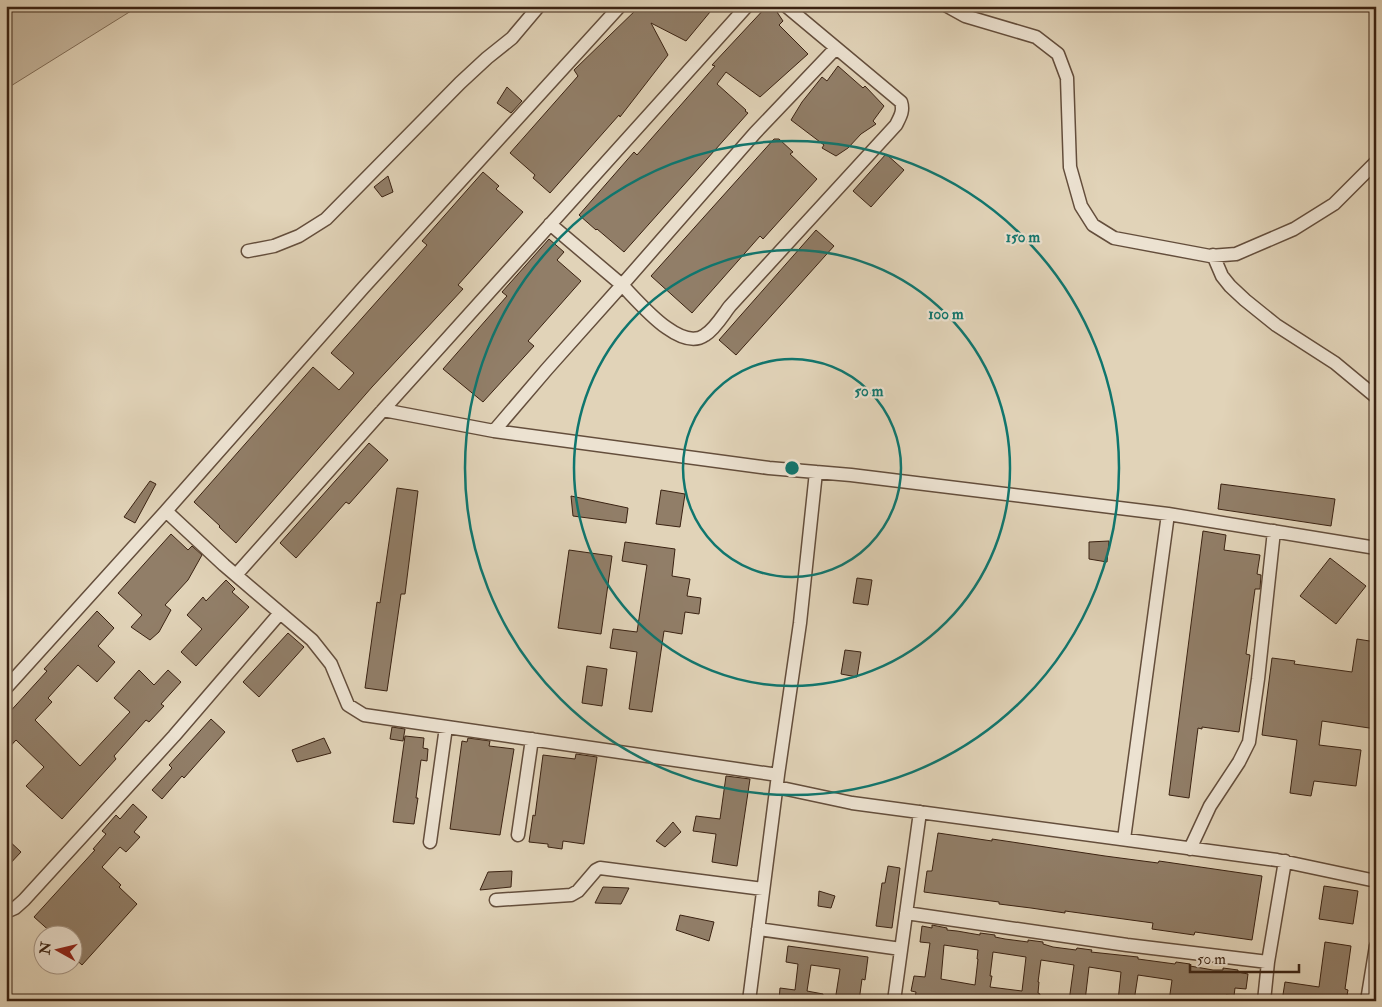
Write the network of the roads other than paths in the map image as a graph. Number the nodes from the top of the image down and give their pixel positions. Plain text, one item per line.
1 (539, 6) edge
2 (620, 6) edge
3 (747, 6) edge
4 (786, 6) edge
5 (947, 6) edge
6 (836, 48) junction
7 (1376, 162) edge
8 (550, 224) junction
9 (248, 251) dead end
10 (1213, 255) junction
11 (622, 284) junction
12 (1376, 397) edge
13 (382, 410) junction
14 (494, 432) junction
15 (816, 472) junction
16 (166, 511) junction
17 (1168, 514) junction
18 (1274, 531) junction
19 (1376, 548) edge
20 (236, 575) junction
21 (280, 613) junction
22 (6, 688) edge
23 (446, 727) junction
24 (532, 739) junction
25 (777, 781) junction
26 (920, 812) junction
27 (518, 835) dead end
28 (1124, 839) junction
29 (430, 842) dead end
30 (1190, 849) junction
31 (1285, 861) junction
32 (1376, 881) edge
33 (763, 889) junction
34 (496, 900) dead end
35 (6, 912) edge
36 (906, 913) junction
37 (758, 929) junction
38 (1376, 946) edge
39 (901, 949) junction
40 (1268, 962) junction
41 (749, 1001) edge
42 (894, 1001) edge
43 (1264, 1001) edge
44 (1367, 1001) edge

1 - 9 street
2 - 16 street
3 - 8 street
4 - 6 street
5 - 10 street
6 - 11 street
6 - 11 street
7 - 10 street
8 - 11 street
8 - 13 street
10 - 12 street
11 - 14 street
13 - 14 street
13 - 20 street
14 - 15 street
15 - 17 street
15 - 25 street
16 - 20 street
16 - 22 street
17 - 18 street
17 - 28 street
18 - 19 street
18 - 30 street
20 - 21 street
21 - 23 street
21 - 35 street
23 - 24 street
23 - 29 street
24 - 25 street
24 - 27 street
25 - 26 street
25 - 33 street
26 - 28 street
26 - 36 street
28 - 30 street
30 - 31 street
31 - 32 street
31 - 40 street
33 - 34 street
33 - 37 street
36 - 39 street
36 - 40 street
37 - 39 street
37 - 41 street
38 - 44 street
39 - 42 street
40 - 43 street

